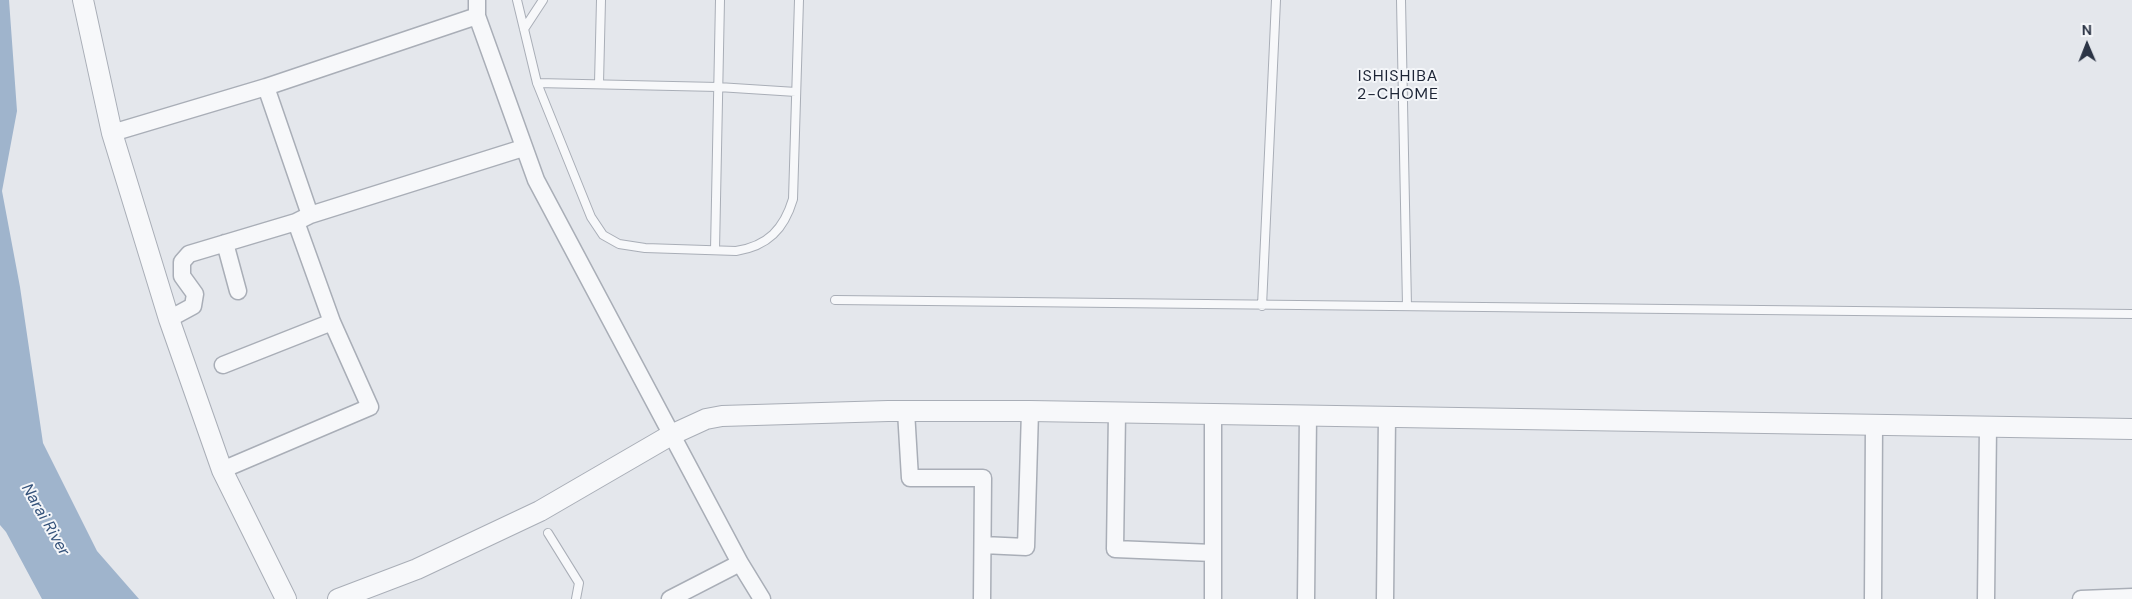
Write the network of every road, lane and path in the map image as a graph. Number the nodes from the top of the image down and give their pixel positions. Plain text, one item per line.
1 (83, 0) edge
2 (517, 0) edge
3 (543, 0) edge
4 (601, 0) edge
5 (720, 0) edge
6 (799, 0) edge
7 (1276, 0) edge
8 (1401, 0) edge
9 (477, 8) edge
10 (524, 29) junction
11 (537, 83) junction
12 (599, 83) junction
13 (266, 87) junction
14 (718, 87) junction
15 (796, 92) junction
16 (112, 132) junction
17 (523, 148) junction
18 (303, 219) junction
19 (225, 243) junction
20 (715, 250) junction
21 (238, 290) dead end
22 (835, 300) dead end
23 (1262, 306) junction
24 (1406, 306) junction
25 (2132, 314) edge
26 (168, 319) junction
27 (332, 322) junction
28 (223, 365) dead end
29 (906, 411) junction
30 (1030, 411) junction
31 (1118, 414) junction
32 (1213, 415) junction
33 (1308, 416) junction
34 (1387, 417) junction
35 (1874, 425) junction
36 (1988, 427) junction
37 (2132, 429) edge
38 (671, 435) junction
39 (222, 470) junction
40 (548, 533) dead end
41 (983, 545) junction
42 (1213, 553) junction
43 (740, 563) junction
44 (2132, 597) edge
45 (286, 599) edge
46 (338, 599) edge
47 (576, 599) edge
48 (670, 599) edge
49 (762, 599) edge
50 (982, 599) edge
51 (1214, 599) edge
52 (1306, 599) edge
53 (1385, 599) edge
54 (1873, 599) edge
55 (1986, 599) edge
56 (2081, 599) edge

1 - 16 street
2 - 10 lane
3 - 10 lane
4 - 12 lane
5 - 14 lane
6 - 15 lane
7 - 23 lane
8 - 24 lane
9 - 13 street
9 - 17 street
10 - 11 lane
11 - 12 lane
11 - 20 lane
12 - 14 lane
13 - 16 street
13 - 18 street
14 - 15 lane
14 - 20 lane
15 - 20 lane
16 - 26 street
17 - 18 street
17 - 38 street
18 - 19 street
18 - 27 street
19 - 21 street
19 - 26 street
22 - 23 lane
23 - 24 lane
24 - 25 lane
26 - 39 street
27 - 28 street
27 - 39 street
29 - 30 street
29 - 38 street
29 - 41 street
30 - 31 street
30 - 41 street
31 - 32 street
31 - 42 street
32 - 33 street
32 - 42 street
33 - 34 street
33 - 52 street
34 - 35 street
34 - 53 street
35 - 36 street
35 - 54 street
36 - 37 street
36 - 55 street
38 - 43 street
38 - 46 street
39 - 45 street
40 - 47 lane
41 - 50 street
42 - 51 street
43 - 48 street
43 - 49 street
44 - 56 street

